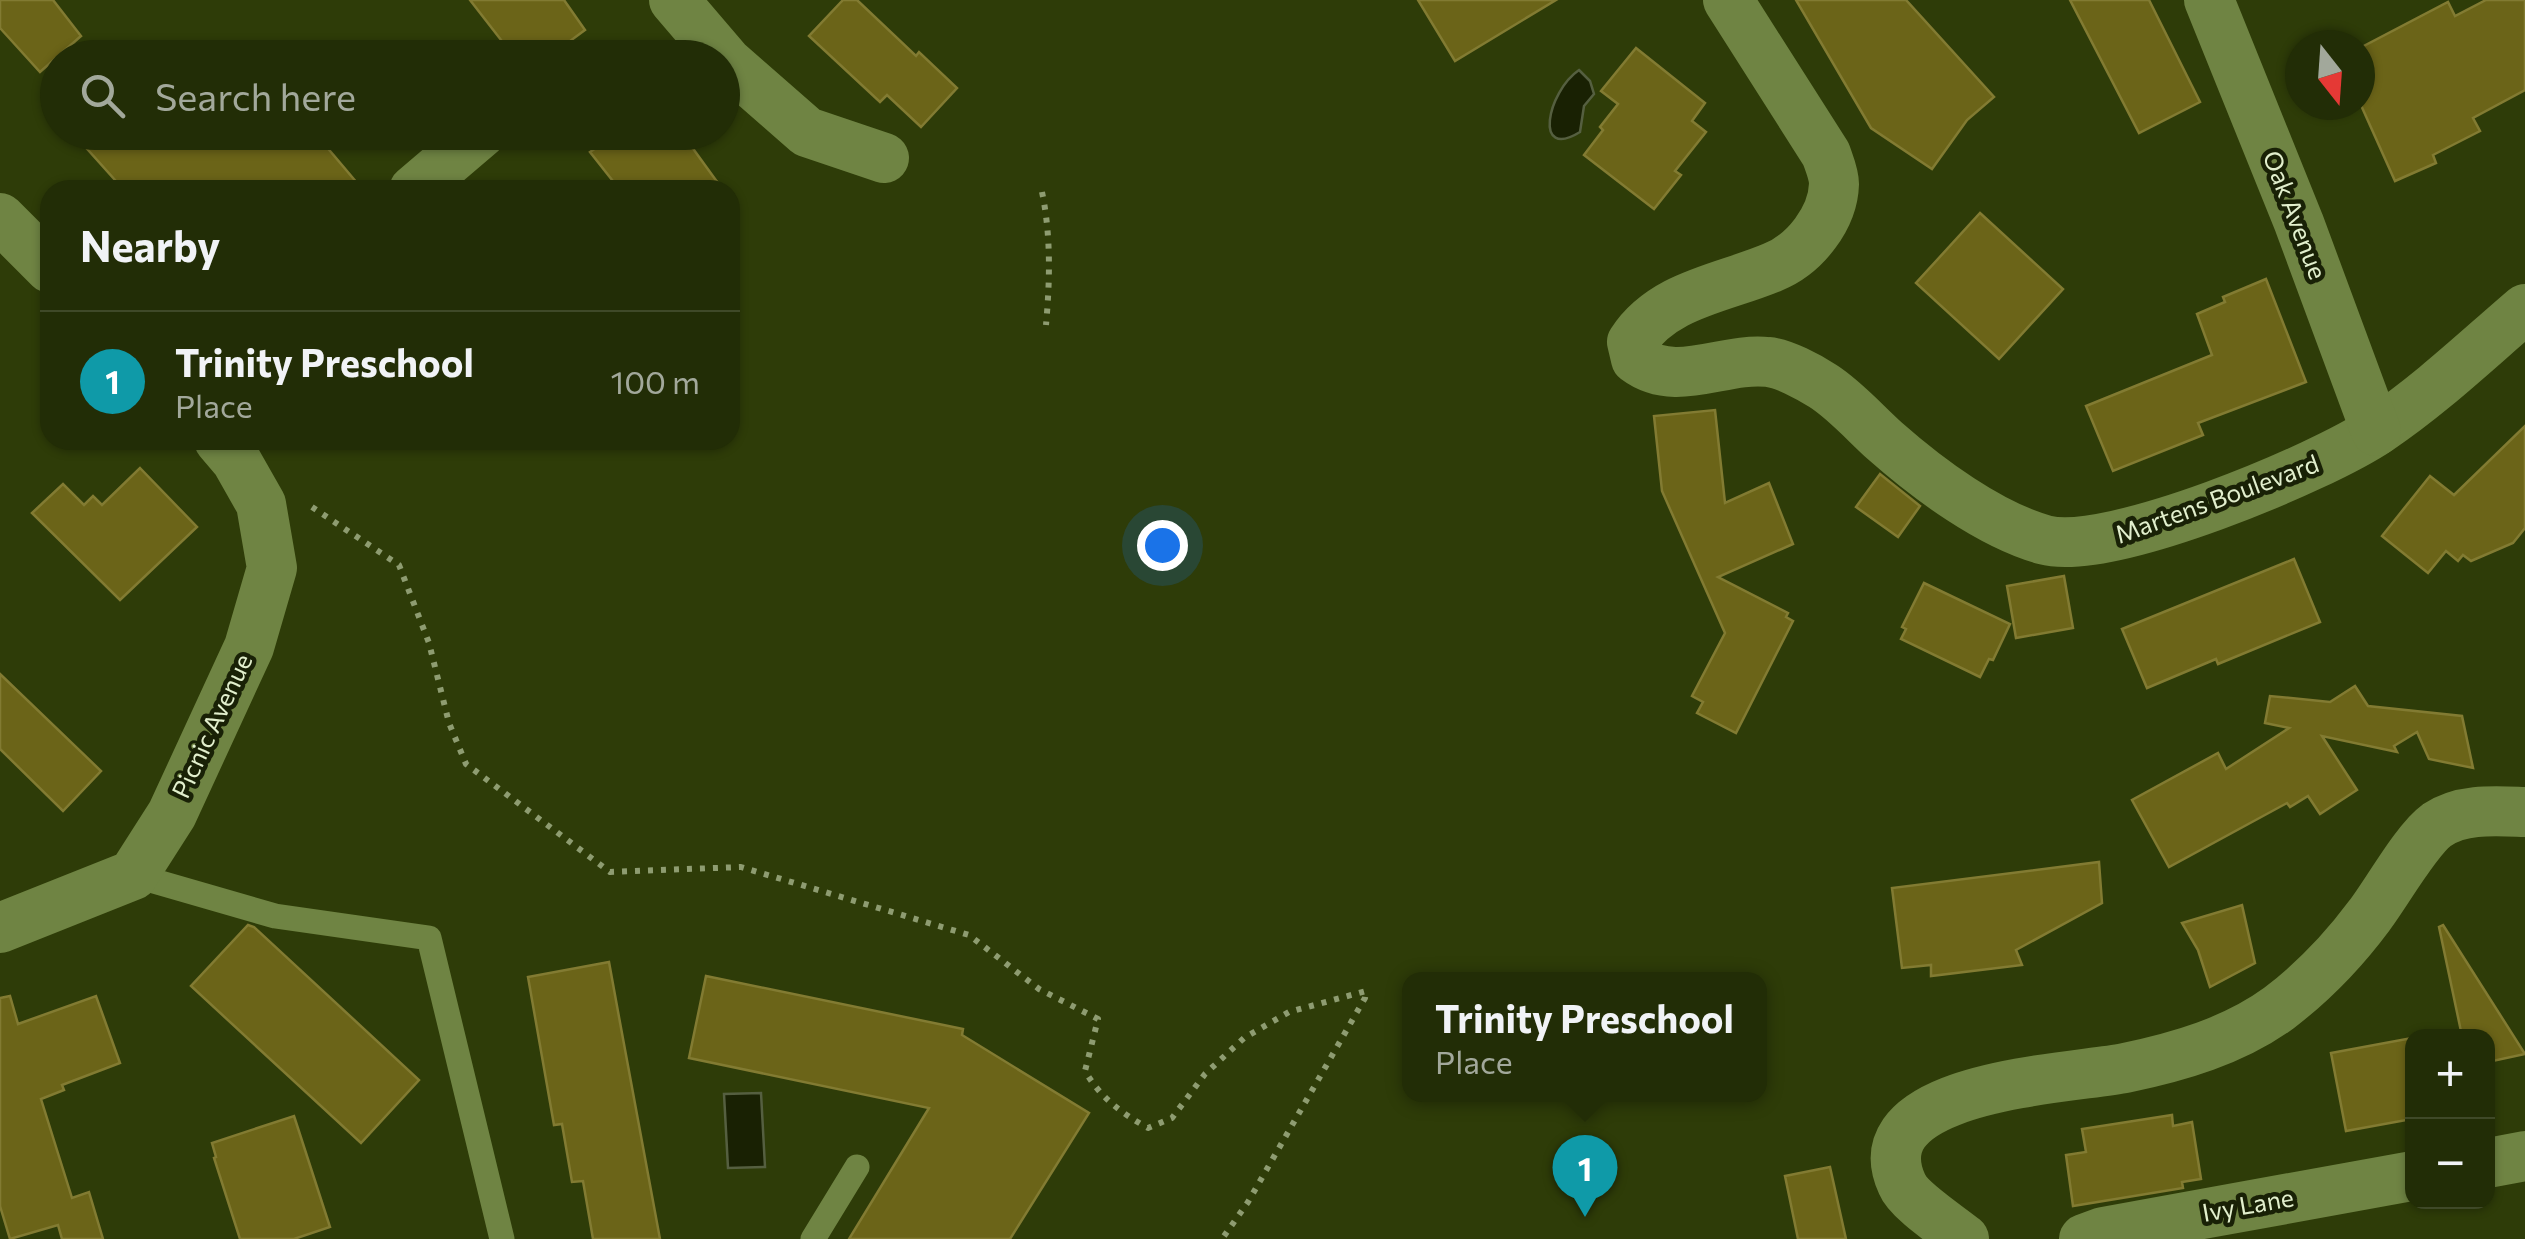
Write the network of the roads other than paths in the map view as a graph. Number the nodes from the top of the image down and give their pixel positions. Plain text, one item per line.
1 (674, 0) edge
2 (1728, 0) edge
3 (2209, 0) edge
4 (708, 40) edge
5 (740, 74) edge
6 (461, 150) edge
7 (884, 158) dead end
8 (426, 180) edge
9 (0, 218) edge
10 (40, 258) edge
11 (2525, 309) edge
12 (2376, 431) junction
13 (227, 450) edge
14 (2525, 812) edge
15 (133, 875) junction
16 (0, 928) edge
17 (2525, 1156) edge
18 (2495, 1162) edge
19 (858, 1168) dead end
20 (2405, 1177) edge
21 (502, 1239) edge
22 (813, 1239) edge
23 (1964, 1239) edge
24 (2084, 1239) edge

1 - 4 street
2 - 12 street, Martens Boulevard
3 - 12 street, Oak Avenue
5 - 7 street
6 - 8 street
9 - 10 street
11 - 12 street, Martens Boulevard
13 - 15 street, Picnic Avenue
14 - 23 street
15 - 16 street
15 - 21 lane
17 - 18 street
19 - 22 lane
20 - 24 street, Ivy Lane

